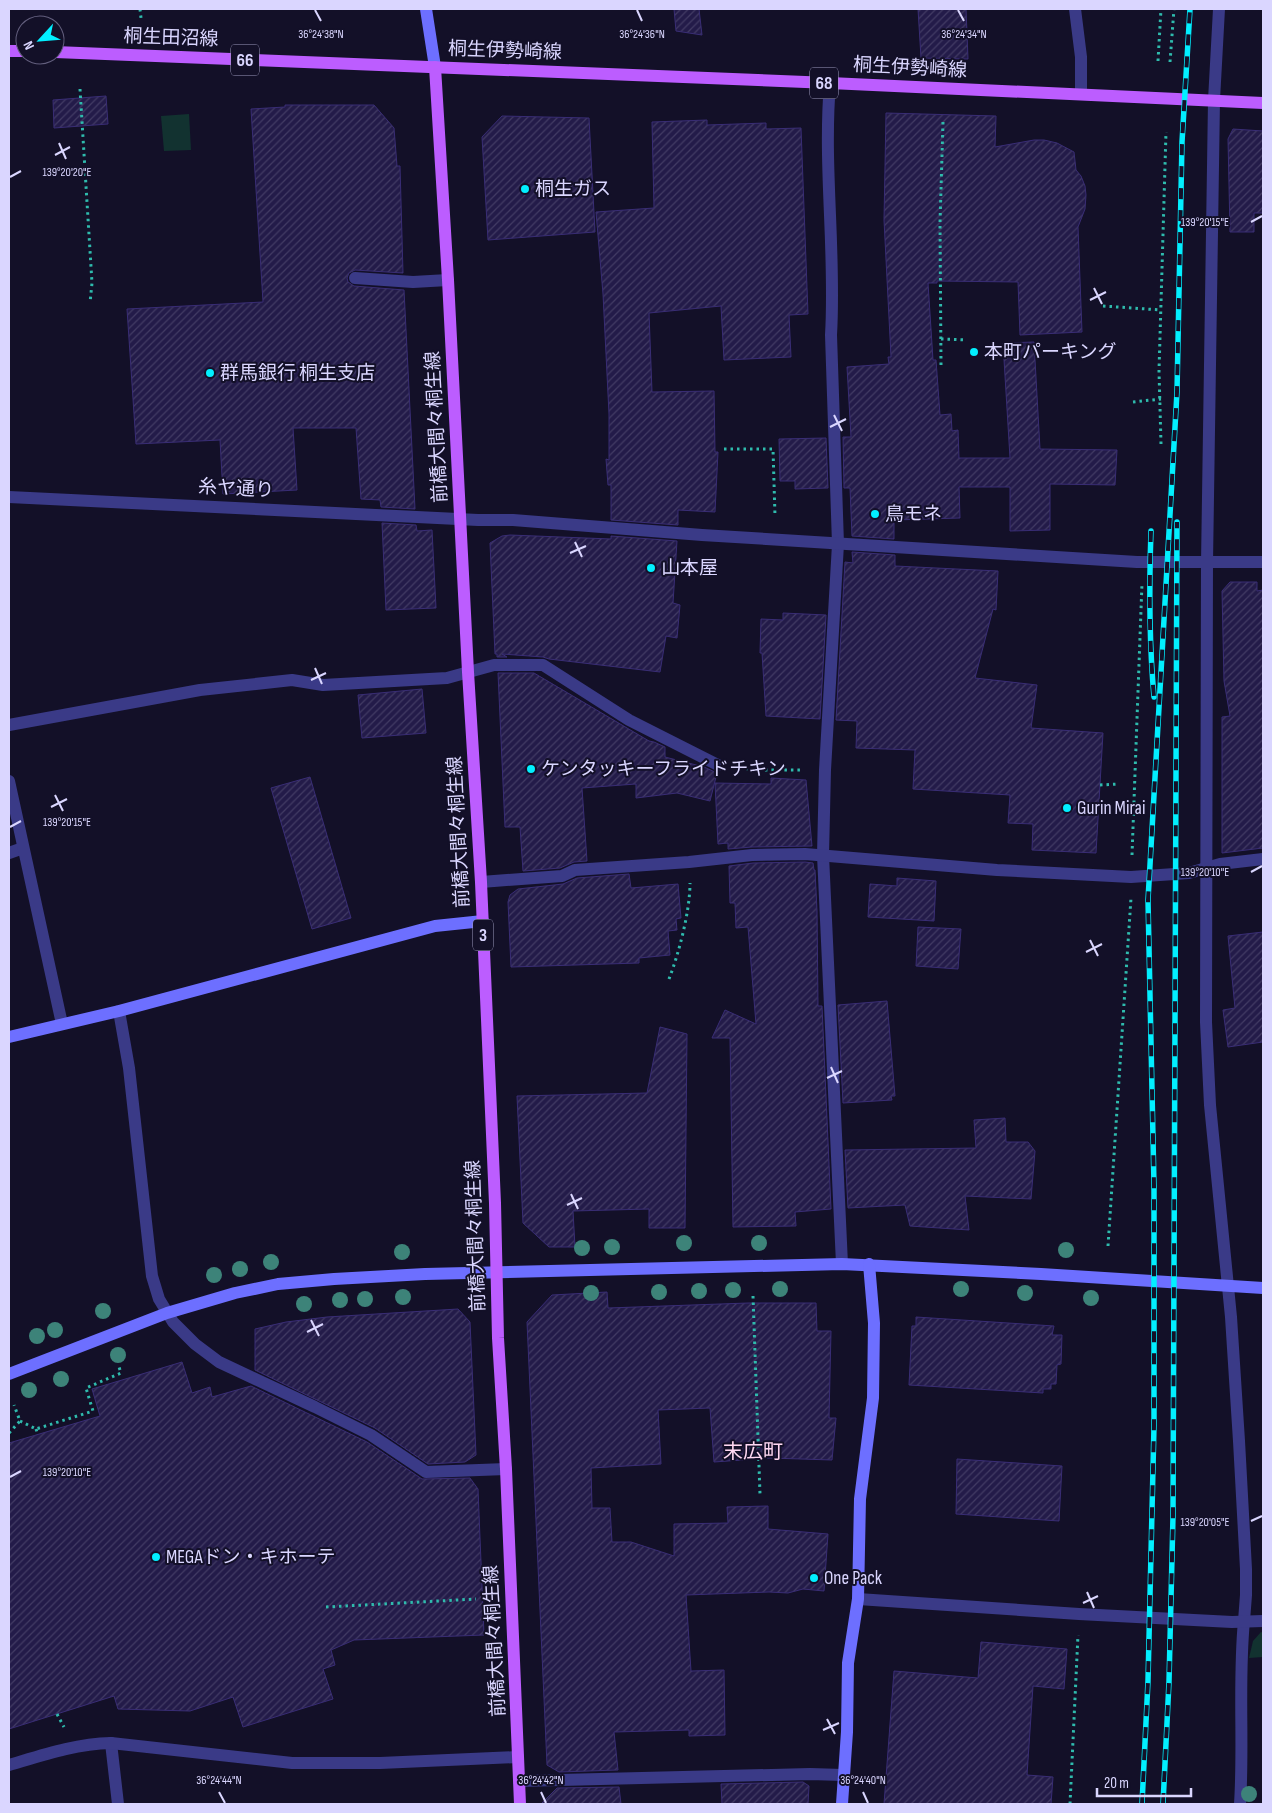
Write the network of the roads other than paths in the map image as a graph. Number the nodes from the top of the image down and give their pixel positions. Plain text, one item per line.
1 (426, 9) edge
2 (1075, 9) edge
3 (1219, 9) edge
4 (65, 52) edge
5 (435, 67) junction
6 (830, 83) junction
7 (1081, 94) junction
8 (1214, 100) junction
9 (1263, 103) edge
10 (355, 278) dead end
11 (448, 280) junction
12 (9, 497) edge
13 (461, 519) junction
14 (838, 544) junction
15 (1263, 562) edge
16 (1206, 563) junction
17 (468, 672) junction
18 (9, 725) edge
19 (718, 764) road end
20 (9, 781) edge
21 (23, 848) junction
22 (9, 852) edge
23 (822, 855) junction
24 (1263, 859) edge
25 (1206, 868) junction
26 (481, 882) junction
27 (482, 921) junction
28 (119, 1011) junction
29 (62, 1024) junction
30 (9, 1037) edge
31 (842, 1264) junction
32 (869, 1264) junction
33 (496, 1272) junction
34 (1228, 1286) junction
35 (1263, 1288) edge
36 (166, 1313) junction
37 (9, 1374) edge
38 (506, 1470) junction
39 (858, 1599) junction
40 (1244, 1621) junction
41 (1263, 1621) edge
42 (111, 1743) junction
43 (518, 1757) junction
44 (9, 1765) edge
45 (843, 1775) junction
46 (520, 1781) junction
47 (118, 1804) edge
48 (520, 1804) edge
49 (842, 1804) edge
50 (1240, 1804) edge

1 - 5 street
2 - 7 street
3 - 8 street
4 - 5 main road, 桐生田沼線 / 66
5 - 6 main road, 桐生伊勢崎線 / 68
5 - 11 main road, 前橋大間々桐生線 / 3
6 - 7 main road, 桐生伊勢崎線 / 68
6 - 14 street
7 - 8 main road, 桐生伊勢崎線 / 68
8 - 9 main road, 桐生伊勢崎線 / 68
8 - 16 street
10 - 11 street
11 - 13 main road, 前橋大間々桐生線 / 3
12 - 13 street, 糸ヤ通り
13 - 14 street, 糸ヤ通り
13 - 17 main road, 前橋大間々桐生線 / 3
14 - 16 street, 糸ヤ通り
14 - 23 street
15 - 16 street, 糸ヤ通り
16 - 25 street
17 - 18 street
17 - 19 street
17 - 26 main road, 前橋大間々桐生線 / 3
20 - 21 street
21 - 22 street
21 - 29 street
23 - 25 street
23 - 26 street
23 - 31 street
24 - 25 street
25 - 34 street
26 - 27 main road, 前橋大間々桐生線 / 3
27 - 28 street
27 - 33 main road, 前橋大間々桐生線 / 3
28 - 29 street
28 - 36 street
29 - 30 street
31 - 32 street
31 - 33 street
32 - 34 street
32 - 39 street
33 - 36 street
33 - 38 main road, 前橋大間々桐生線 / 3
34 - 35 street
34 - 40 street
36 - 37 street
36 - 38 street
38 - 43 main road, 前橋大間々桐生線 / 3
39 - 40 street
39 - 45 street
40 - 41 street
40 - 50 street
42 - 43 street
42 - 44 street
42 - 47 street
43 - 46 main road, 前橋大間々桐生線 / 3
45 - 46 street
45 - 49 street
46 - 48 main road, 前橋大間々桐生線 / 3

